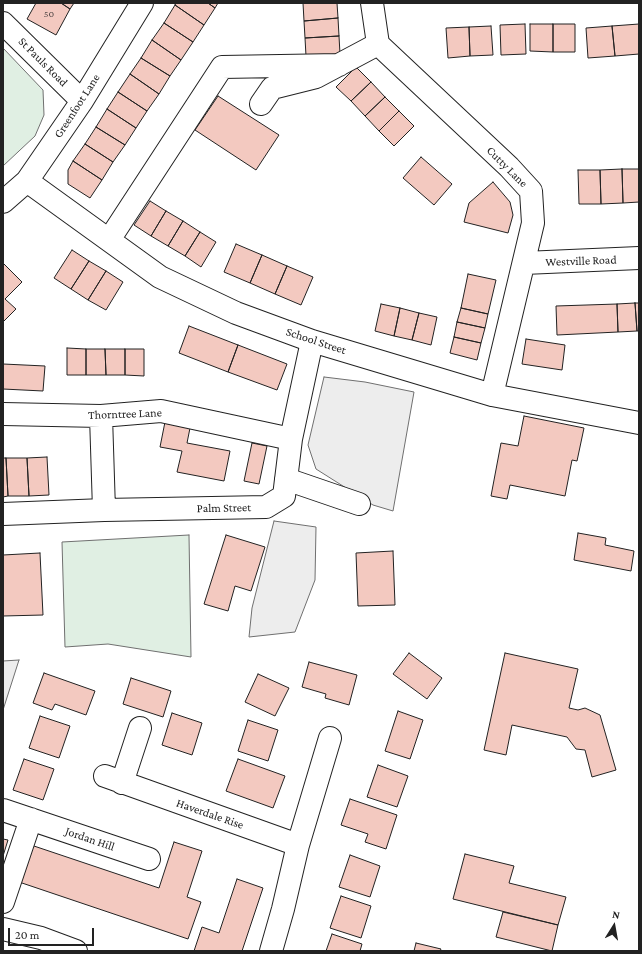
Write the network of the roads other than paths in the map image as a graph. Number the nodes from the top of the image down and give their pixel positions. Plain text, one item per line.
1 (142, 3) edge
2 (372, 3) edge
3 (3, 23) edge
4 (378, 44) junction
5 (339, 65) junction
6 (82, 101) junction
7 (261, 104) dead end
8 (27, 181) junction
9 (3, 202) edge
10 (109, 240) junction
11 (639, 258) edge
12 (524, 263) junction
13 (312, 341) junction
14 (492, 395) junction
15 (3, 414) edge
16 (100, 416) junction
17 (639, 423) edge
18 (292, 439) junction
19 (286, 480) junction
20 (359, 504) dead end
21 (104, 510) junction
22 (3, 514) edge
23 (140, 728) dead end
24 (330, 738) dead end
25 (3, 810) edge
26 (31, 819) junction
27 (298, 845) junction
28 (149, 859) dead end
29 (3, 902) edge
30 (3, 929) edge
31 (38, 945) edge
32 (76, 951) edge
33 (271, 951) edge

1 - 6 street, Greenfoot Lane
2 - 4 street
3 - 6 street, St Pauls Road
4 - 5 street
4 - 12 street, Cutty Lane
5 - 7 street
5 - 10 street
6 - 8 street, Greenfoot Lane
8 - 9 street, Greenfoot Lane
8 - 10 street, School Street
10 - 13 street, School Street
11 - 12 street, Westville Road
12 - 14 street, Cutty Lane
13 - 14 street, School Street
13 - 18 street, Palm Street
14 - 17 street, School Street
15 - 16 street, Thorntree Lane
16 - 18 street, Thorntree Lane
16 - 21 street
18 - 19 street, Palm Street
19 - 20 street
19 - 21 street, Palm Street
21 - 22 street, Palm Street
23 - 27 street, Haverdale Rise
24 - 27 street
25 - 26 street, Jordan Hill
26 - 28 street, Jordan Hill
26 - 29 street
27 - 33 street
30 - 31 street
31 - 32 street

